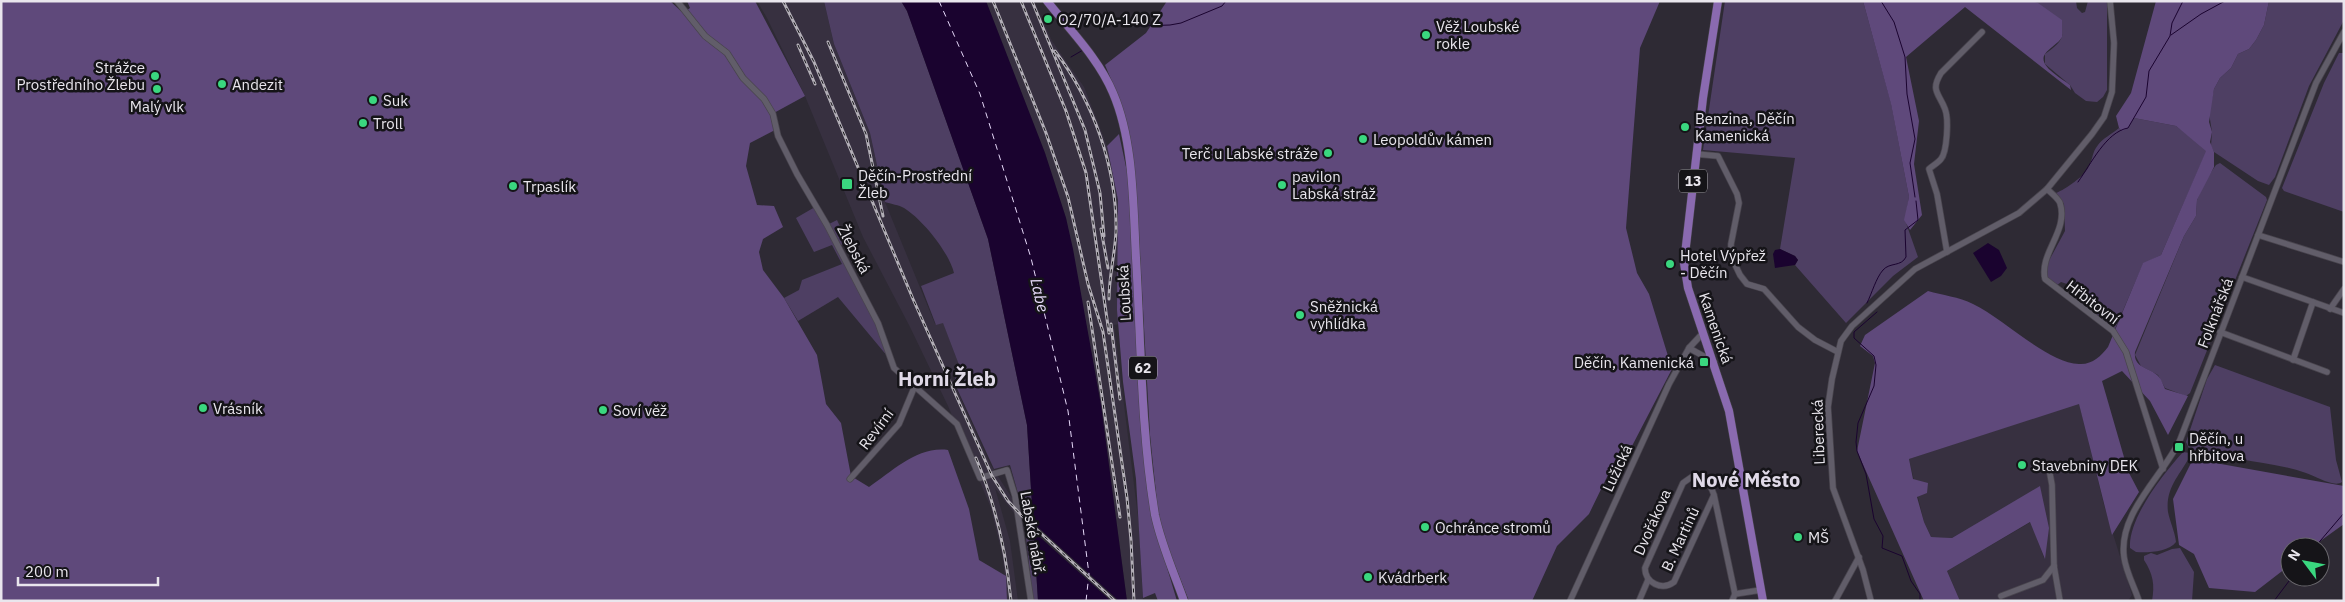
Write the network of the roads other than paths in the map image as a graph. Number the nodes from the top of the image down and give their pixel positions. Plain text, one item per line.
1 (677, 1) edge
2 (682, 1) edge
3 (1047, 1) edge
4 (1718, 1) edge
5 (2110, 1) edge
6 (685, 9) junction
7 (1982, 32) dead end
8 (2344, 32) edge
9 (1696, 154) junction
10 (2047, 189) junction
11 (2258, 235) junction
12 (1947, 252) junction
13 (2344, 262) edge
14 (2242, 277) junction
15 (2344, 289) edge
16 (2312, 302) junction
17 (2330, 309) junction
18 (2344, 313) edge
19 (1703, 332) junction
20 (2220, 332) junction
21 (1689, 348) junction
22 (1838, 352) junction
23 (2294, 360) junction
24 (1714, 362) junction
25 (2327, 372) dead end
26 (914, 388) junction
27 (2163, 469) junction
28 (1007, 470) joint
29 (2050, 474) dead end
30 (850, 479) dead end
31 (1714, 495) junction
32 (1859, 557) junction
33 (2054, 566) junction
34 (1645, 568) joint
35 (1648, 580) junction
36 (1761, 590) junction
37 (2000, 596) dead end
38 (1734, 598) edge
39 (1031, 601) edge
40 (1184, 601) edge
41 (1570, 601) edge
42 (1639, 601) edge
43 (1763, 601) edge
44 (1834, 601) edge
45 (1871, 601) edge
46 (2060, 601) edge
47 (2139, 601) edge

1 - 6 street, Žlebská
2 - 6 street, Žlebská
3 - 40 main road, Loubská / 62
4 - 9 main road, Kamenická / 13
5 - 10 street
6 - 26 street, Žlebská
7 - 12 street
8 - 11 street, Folknářská
9 - 19 main road, Kamenická / 13
9 - 22 street
10 - 12 street
10 - 27 street, Hřbitovní
11 - 13 street
11 - 14 street, Folknářská
12 - 22 street
14 - 16 street
14 - 20 street, Folknářská
15 - 17 street
16 - 17 street
16 - 23 street
17 - 18 street
19 - 21 street, Lužická
19 - 24 main road, Kamenická / 13
20 - 23 street
20 - 27 street, Folknářská
21 - 24 street
21 - 41 street, Lužická
22 - 32 street, Liberecká
23 - 25 street
24 - 36 main road, Kamenická / 13
26 - 28 street, Žlebská
26 - 30 street, Revírní
27 - 47 street, Folknářská
28 - 39 street, Labské nábř.
29 - 33 street
31 - 34 street, Dvořákova
31 - 35 street, B. Martinů
31 - 38 street, Dvořákova
32 - 44 street
32 - 45 street, Liberecká
33 - 37 street
33 - 46 street
34 - 35 street, B. Martinů
35 - 42 street
36 - 38 street, Dvořákova
36 - 43 main road, Kamenická / 13

